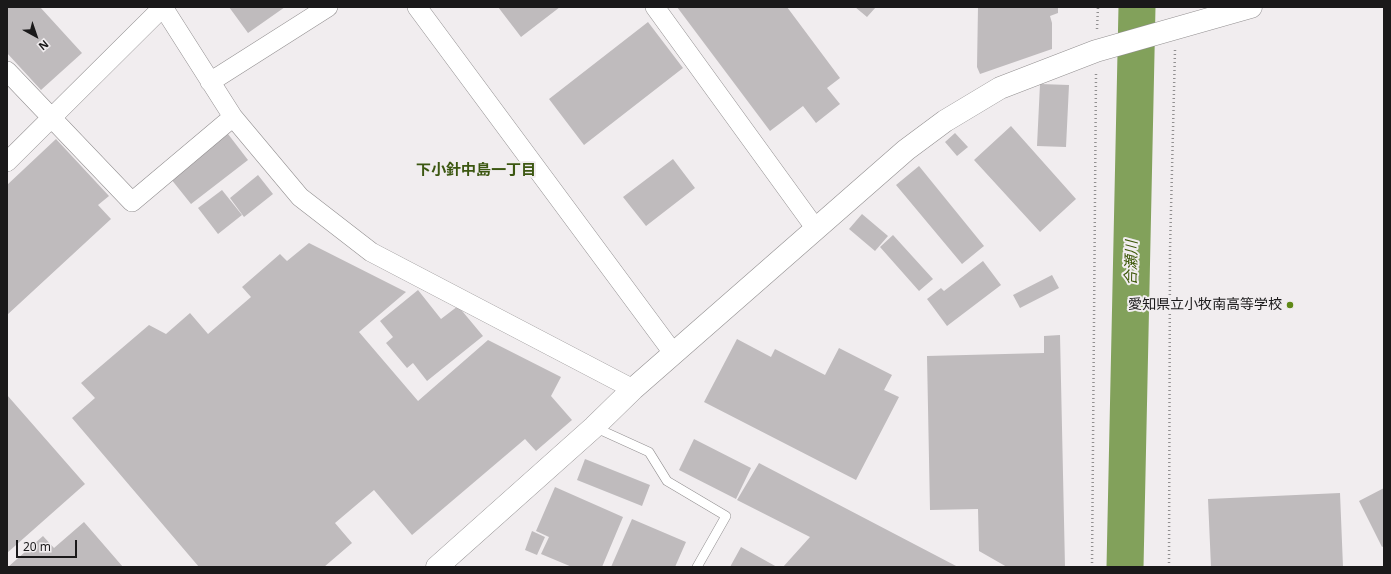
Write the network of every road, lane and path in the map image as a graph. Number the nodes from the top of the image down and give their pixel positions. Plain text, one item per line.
1 (163, 7) edge
2 (328, 7) edge
3 (417, 7) edge
4 (655, 7) edge
5 (1098, 7) edge
6 (1251, 7) edge
7 (1172, 29) junction
8 (1096, 51) junction
9 (7, 71) edge
10 (210, 82) junction
11 (52, 117) junction
12 (233, 117) junction
13 (7, 162) edge
14 (816, 229) junction
15 (674, 354) junction
16 (633, 389) junction
17 (594, 427) junction
18 (437, 567) edge
19 (697, 567) edge
20 (1092, 567) edge
21 (1169, 567) edge

1 - 10 street
1 - 11 street
2 - 10 street
3 - 15 street
4 - 14 street
5 - 8 path
6 - 7 street
7 - 8 street
7 - 21 path
8 - 14 street
8 - 20 path
9 - 11 street
10 - 12 street
11 - 12 street
11 - 13 street
12 - 16 street
14 - 15 street
15 - 16 street
16 - 17 street
17 - 18 street
17 - 19 lane

